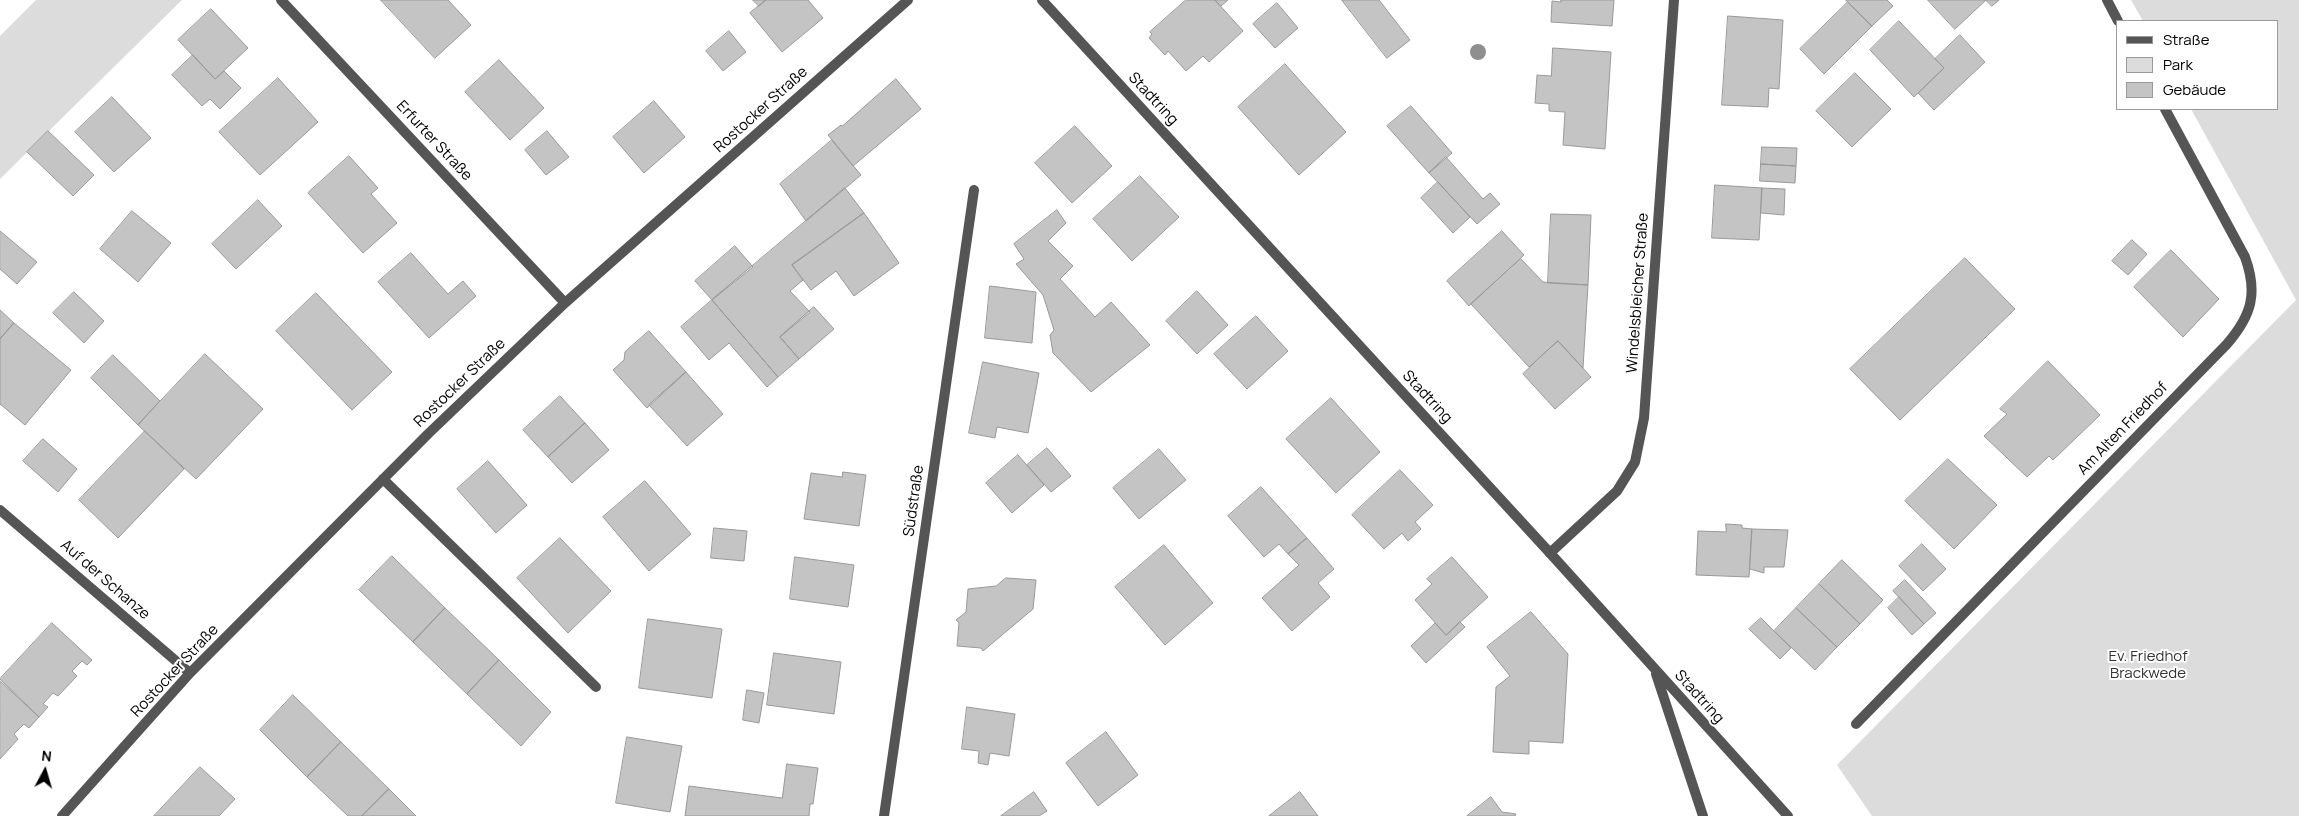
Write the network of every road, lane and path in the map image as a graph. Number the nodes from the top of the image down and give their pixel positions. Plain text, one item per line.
1 (281, 0) edge
2 (908, 0) edge
3 (1042, 0) edge
4 (1674, 0) edge
5 (2107, 0) edge
6 (2117, 20) edge
7 (2165, 110) edge
8 (974, 190) dead end
9 (565, 303) junction
10 (384, 479) junction
11 (0, 510) edge
12 (1550, 553) junction
13 (1655, 671) junction
14 (190, 673) junction
15 (596, 687) dead end
16 (1856, 724) dead end
17 (62, 816) edge
18 (884, 816) edge
19 (1703, 816) edge
20 (1788, 816) edge

1 - 9 street, Erfurter Straße
2 - 9 street, Rostocker Straße
3 - 12 street, Stadtring
4 - 12 street, Windelsbleicher Straße
5 - 6 street
7 - 16 street, Am Alten Friedhof
8 - 18 street, Südstraße
9 - 10 street, Rostocker Straße
10 - 14 street, Rostocker Straße
10 - 15 street
11 - 14 street, Auf der Schanze
12 - 13 street, Stadtring
13 - 19 street
13 - 20 street, Stadtring
14 - 17 street, Rostocker Straße

